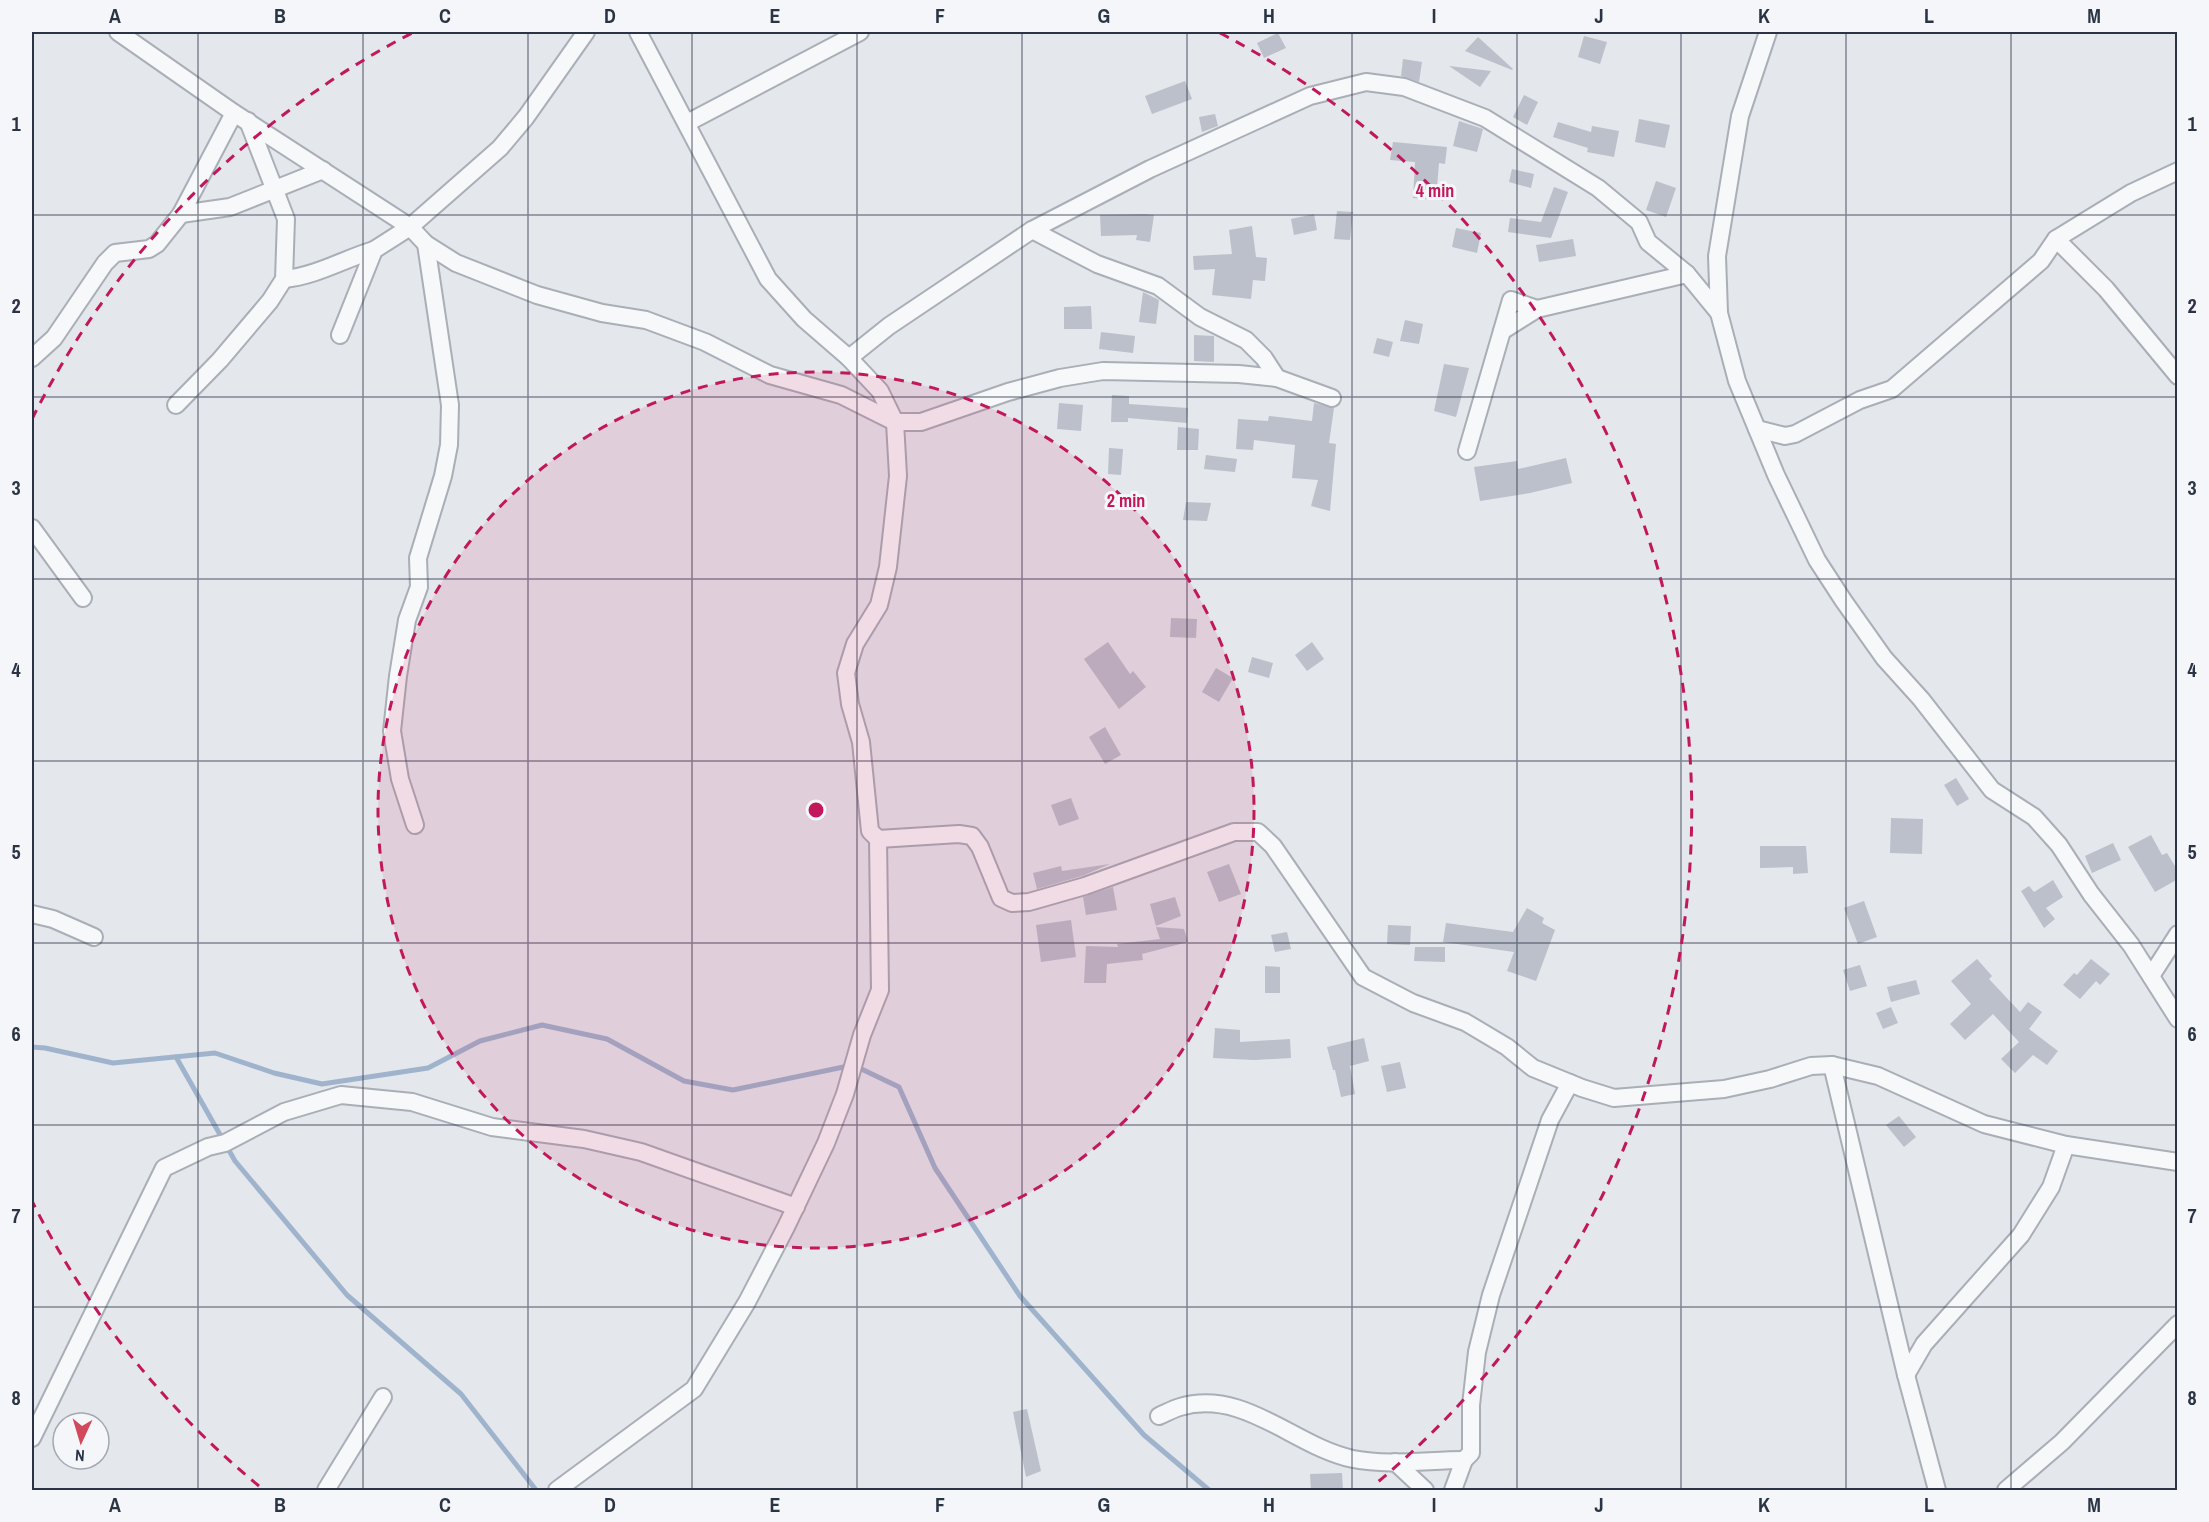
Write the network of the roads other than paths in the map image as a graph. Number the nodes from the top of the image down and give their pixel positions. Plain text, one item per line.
1 (118, 32) edge
2 (586, 32) edge
3 (638, 32) edge
4 (860, 32) edge
5 (1768, 32) edge
6 (241, 117) junction
7 (687, 123) junction
8 (323, 170) junction
9 (2178, 171) edge
10 (274, 190) junction
11 (181, 214) junction
12 (410, 226) junction
13 (1032, 230) junction
14 (2056, 239) junction
15 (426, 244) junction
16 (374, 250) junction
17 (1687, 274) junction
18 (284, 279) junction
19 (1719, 313) junction
20 (340, 335) dead end
21 (32, 358) edge
22 (849, 358) junction
23 (2178, 376) edge
24 (1277, 378) junction
25 (1332, 398) dead end
26 (176, 405) dead end
27 (895, 422) junction
28 (1757, 429) junction
29 (1467, 451) dead end
30 (32, 528) edge
31 (83, 598) dead end
32 (415, 825) dead end
33 (878, 838) junction
34 (32, 915) edge
35 (2178, 934) edge
36 (94, 937) dead end
37 (2151, 976) junction
38 (2178, 1019) edge
39 (1833, 1065) junction
40 (1570, 1083) junction
41 (2066, 1145) junction
42 (2178, 1162) edge
43 (796, 1207) junction
44 (2176, 1330) edge
45 (1899, 1344) junction
46 (1924, 1344) junction
47 (1906, 1375) junction
48 (383, 1397) dead end
49 (1160, 1416) dead end
50 (32, 1438) edge
51 (1464, 1460) junction
52 (1395, 1462) junction
53 (326, 1491) edge
54 (557, 1491) edge
55 (1425, 1491) edge
56 (1453, 1491) edge
57 (1936, 1491) edge
58 (2006, 1491) edge

1 - 6 street
2 - 12 street
3 - 7 street
4 - 7 street
5 - 19 street
6 - 8 street
6 - 10 street
6 - 11 street
7 - 22 street
8 - 10 street
8 - 12 street
9 - 14 street
10 - 11 street
10 - 18 street
11 - 21 street
12 - 15 street
12 - 16 street
13 - 17 street
13 - 22 street
13 - 24 street
14 - 23 street
14 - 28 street
15 - 27 street
15 - 32 street
16 - 18 street
16 - 20 street
17 - 19 street
17 - 29 street
18 - 26 street
19 - 28 street
22 - 27 street
24 - 25 street
24 - 27 street
27 - 33 street
28 - 37 street
30 - 31 street
33 - 40 street
33 - 43 street
34 - 36 street
35 - 37 street
37 - 38 street
39 - 40 street
39 - 41 street
39 - 45 street
40 - 51 street
41 - 42 street
41 - 46 street
43 - 50 street
43 - 54 street
44 - 58 street
45 - 46 street
45 - 47 street
46 - 47 street
47 - 57 street
48 - 53 street
49 - 52 street
51 - 52 street
51 - 56 street
52 - 55 street

